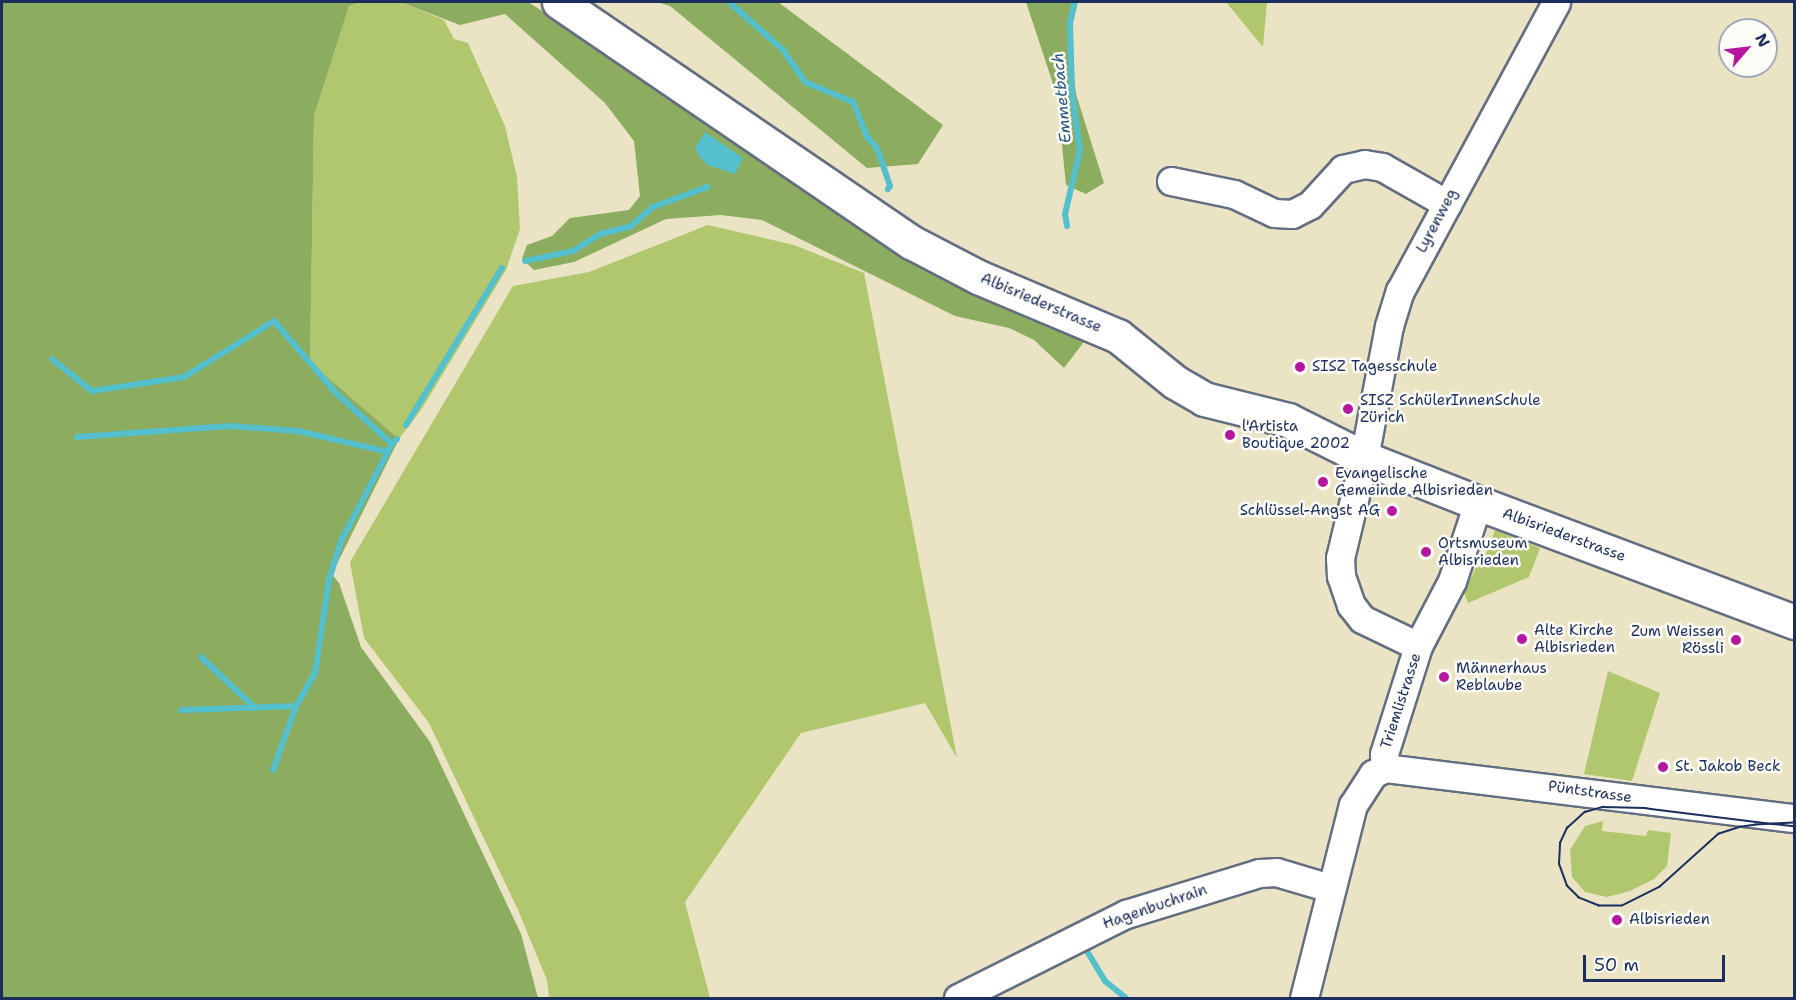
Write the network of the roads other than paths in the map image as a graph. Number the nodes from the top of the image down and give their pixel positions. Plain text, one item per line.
1 (559, 2) edge
2 (1556, 2) edge
3 (1171, 181) dead end
4 (1447, 204) junction
5 (1365, 458) junction
6 (1478, 503) junction
7 (1794, 622) edge
8 (1418, 646) junction
9 (1385, 768) junction
10 (1794, 818) edge
11 (1330, 888) junction
12 (958, 999) edge
13 (1304, 999) edge

1 - 5 main road, Albisriederstrasse
2 - 4 street, Lyrenweg
3 - 4 street
4 - 5 street, Lyrenweg
5 - 6 main road, Albisriederstrasse
5 - 8 street, Lyrenweg
6 - 7 main road, Albisriederstrasse
6 - 8 street, Triemlistrasse
8 - 9 street, Triemlistrasse
9 - 10 street, Püntstrasse
9 - 11 street, Triemlistrasse
11 - 12 street, Hagenbuchrain
11 - 13 street, Triemlistrasse

